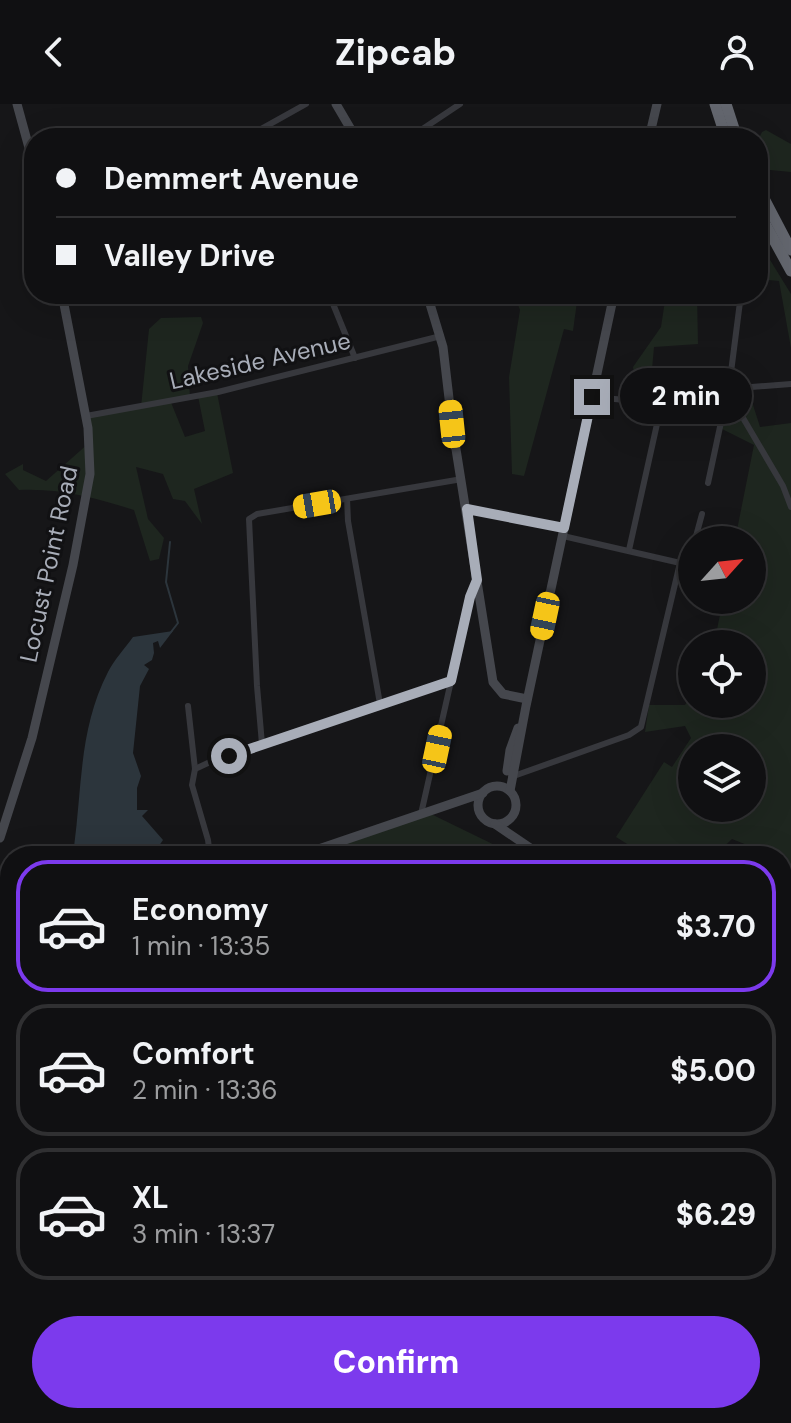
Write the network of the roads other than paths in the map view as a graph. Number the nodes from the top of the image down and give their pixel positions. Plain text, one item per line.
1 (17, 104) edge
2 (306, 104) edge
3 (336, 104) edge
4 (460, 104) edge
5 (657, 104) edge
6 (715, 104) edge
7 (726, 104) edge
8 (263, 128) edge
9 (350, 128) edge
10 (424, 128) edge
11 (651, 128) edge
12 (723, 128) edge
13 (734, 128) edge
14 (24, 130) edge
15 (768, 206) edge
16 (768, 229) edge
17 (791, 250) edge
18 (791, 271) edge
19 (64, 304) edge
20 (333, 304) edge
21 (430, 304) edge
22 (612, 304) edge
23 (739, 304) edge
24 (441, 336) junction
25 (355, 358) junction
26 (791, 384) edge
27 (726, 389) junction
28 (592, 397) junction
29 (663, 397) junction
30 (86, 416) junction
31 (462, 479) junction
32 (708, 483) dead end
33 (347, 499) junction
34 (791, 505) edge
35 (467, 509) junction
36 (702, 514) dead end
37 (699, 526) edge
38 (563, 532) junction
39 (629, 550) junction
40 (678, 562) edge
41 (678, 571) edge
42 (477, 580) junction
43 (451, 681) junction
44 (526, 702) junction
45 (380, 704) junction
46 (188, 706) dead end
47 (262, 744) junction
48 (195, 769) junction
49 (511, 777) junction
50 (499, 787) junction
51 (510, 791) junction
52 (483, 793) junction
53 (443, 807) junction
54 (421, 814) junction
55 (481, 815) junction
56 (509, 819) junction
57 (2, 823) edge
58 (494, 823) junction
59 (0, 838) edge
60 (209, 846) edge
61 (327, 846) edge
62 (523, 846) edge
63 (525, 846) edge

1 - 14 street
2 - 8 street
3 - 9 street
4 - 10 street
5 - 11 street
6 - 12 highway
7 - 13 highway
15 - 17 highway
16 - 18 highway
19 - 30 street, Locust Point Road
20 - 25 street
21 - 24 street
22 - 28 street
23 - 27 street
24 - 25 street, Lakeside Avenue
24 - 31 street
25 - 30 street, Lakeside Avenue
26 - 27 street
27 - 29 street
27 - 32 street
27 - 34 street
28 - 29 street
28 - 38 street
29 - 39 street
30 - 57 street, Locust Point Road
31 - 33 street
31 - 35 street
33 - 45 street
33 - 47 street
35 - 38 street
35 - 42 street
36 - 37 street
38 - 39 street
38 - 44 street
39 - 40 street
41 - 49 street
42 - 43 street
42 - 44 street
43 - 45 street
43 - 54 street
44 - 49 street
44 - 50 street
45 - 47 street
46 - 48 street
47 - 48 street
48 - 60 street
49 - 51 street
50 - 51 street
50 - 52 street
51 - 56 street
52 - 53 street
52 - 55 street
53 - 54 street
53 - 55 street
54 - 61 street
55 - 58 street
56 - 58 street
56 - 63 street
57 - 59 street, Locust Point Road
58 - 62 street

